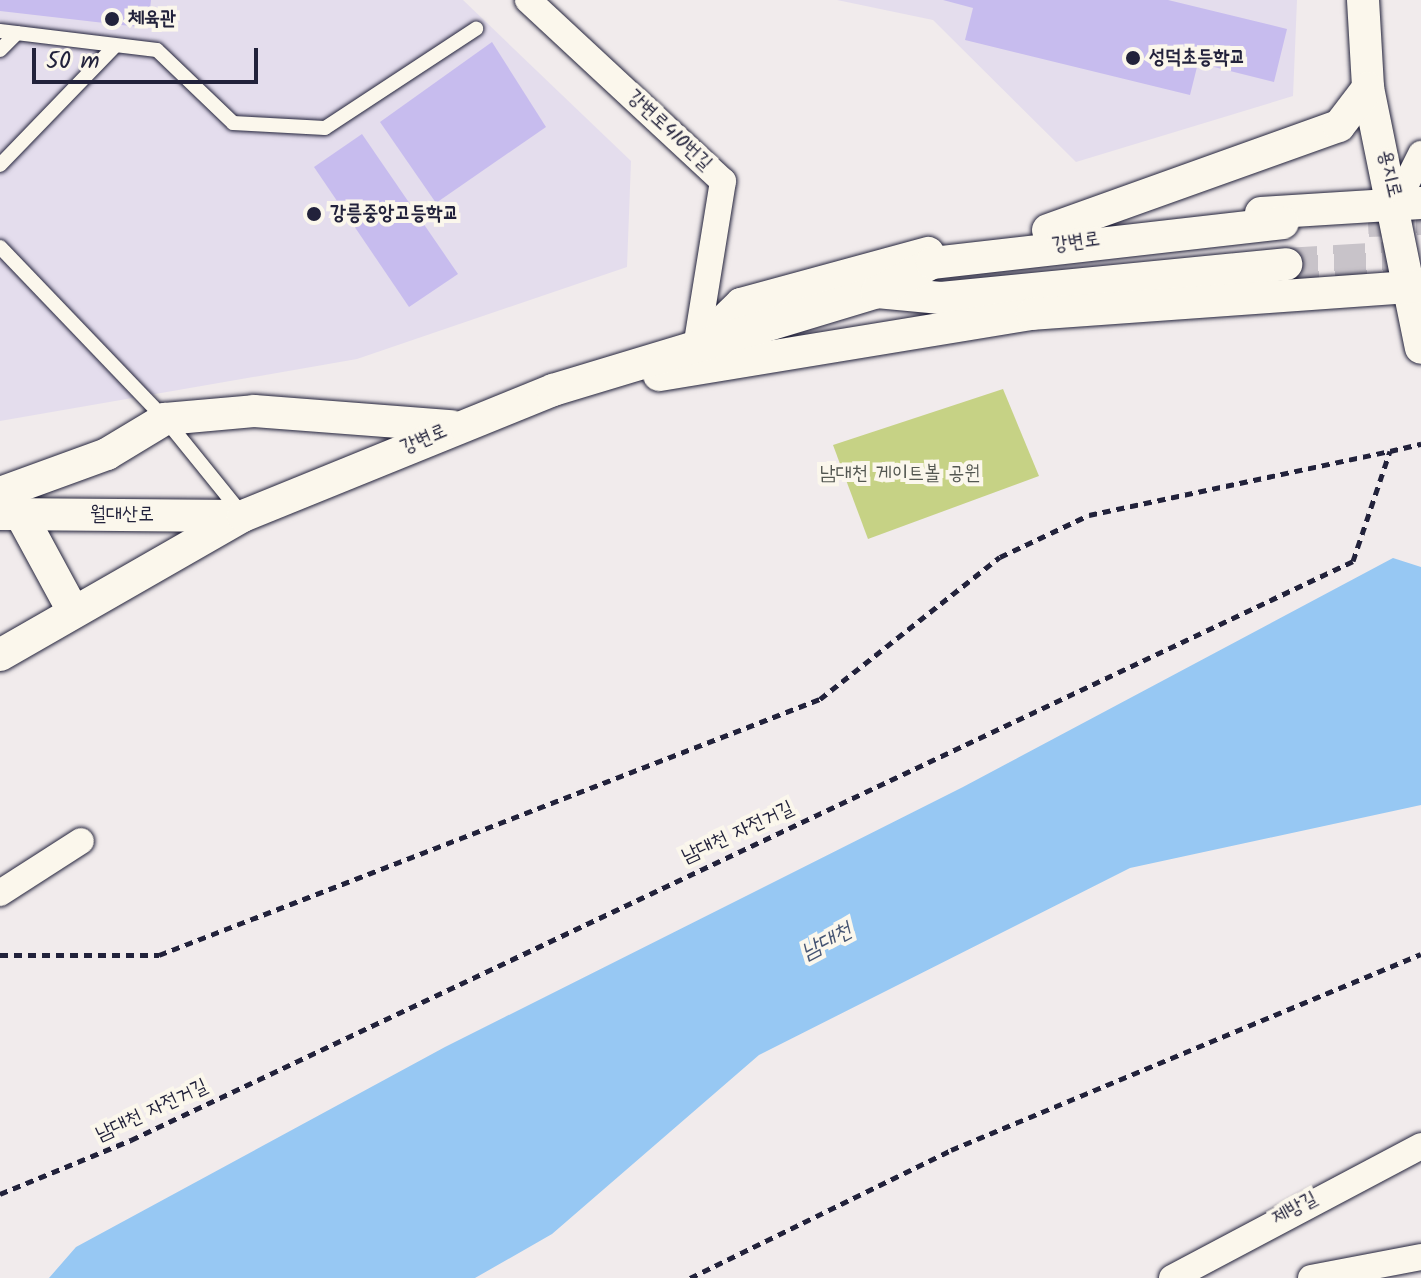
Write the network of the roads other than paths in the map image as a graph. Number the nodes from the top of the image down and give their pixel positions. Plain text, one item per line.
1 (528, 0) edge
2 (1363, 0) edge
3 (476, 29) dead end
4 (0, 31) edge
5 (17, 33) junction
6 (115, 46) junction
7 (0, 50) edge
8 (1368, 88) junction
9 (1421, 154) edge
10 (0, 165) edge
11 (1409, 204) edge
12 (1283, 223) dead end
13 (1069, 226) junction
14 (0, 247) edge
15 (1286, 264) tunnel mouth
16 (1415, 286) edge
17 (877, 292) junction
18 (1420, 343) edge
19 (696, 347) junction
20 (553, 390) junction
21 (165, 419) junction
22 (456, 427) junction
23 (7, 507) edge
24 (243, 516) junction
25 (72, 609) junction
26 (0, 655) edge
27 (81, 841) dead end
28 (0, 893) edge
29 (1421, 1146) edge
30 (1421, 1257) edge
31 (1172, 1278) edge
32 (1311, 1278) edge

1 - 19 street, 강변로410번길
2 - 8 street, 용지로
3 - 6 lane
4 - 5 lane
5 - 6 lane
5 - 7 lane
6 - 10 lane
8 - 11 street, 용지로
8 - 13 street
9 - 11 street
11 - 13 street
11 - 16 street, 용지로
12 - 17 street, 강변로
13 - 19 street
14 - 21 lane
15 - 17 street, 강변로
16 - 18 street, 용지로
16 - 20 street
17 - 19 street, 강변로
19 - 20 street, 강변로
20 - 22 street, 강변로
21 - 22 street
21 - 23 street
21 - 24 lane
22 - 24 street, 강변로
23 - 24 street, 월대산로
23 - 25 street
24 - 25 street, 강변로
25 - 26 street, 강변로
27 - 28 street
29 - 31 street, 제방길
30 - 32 street

